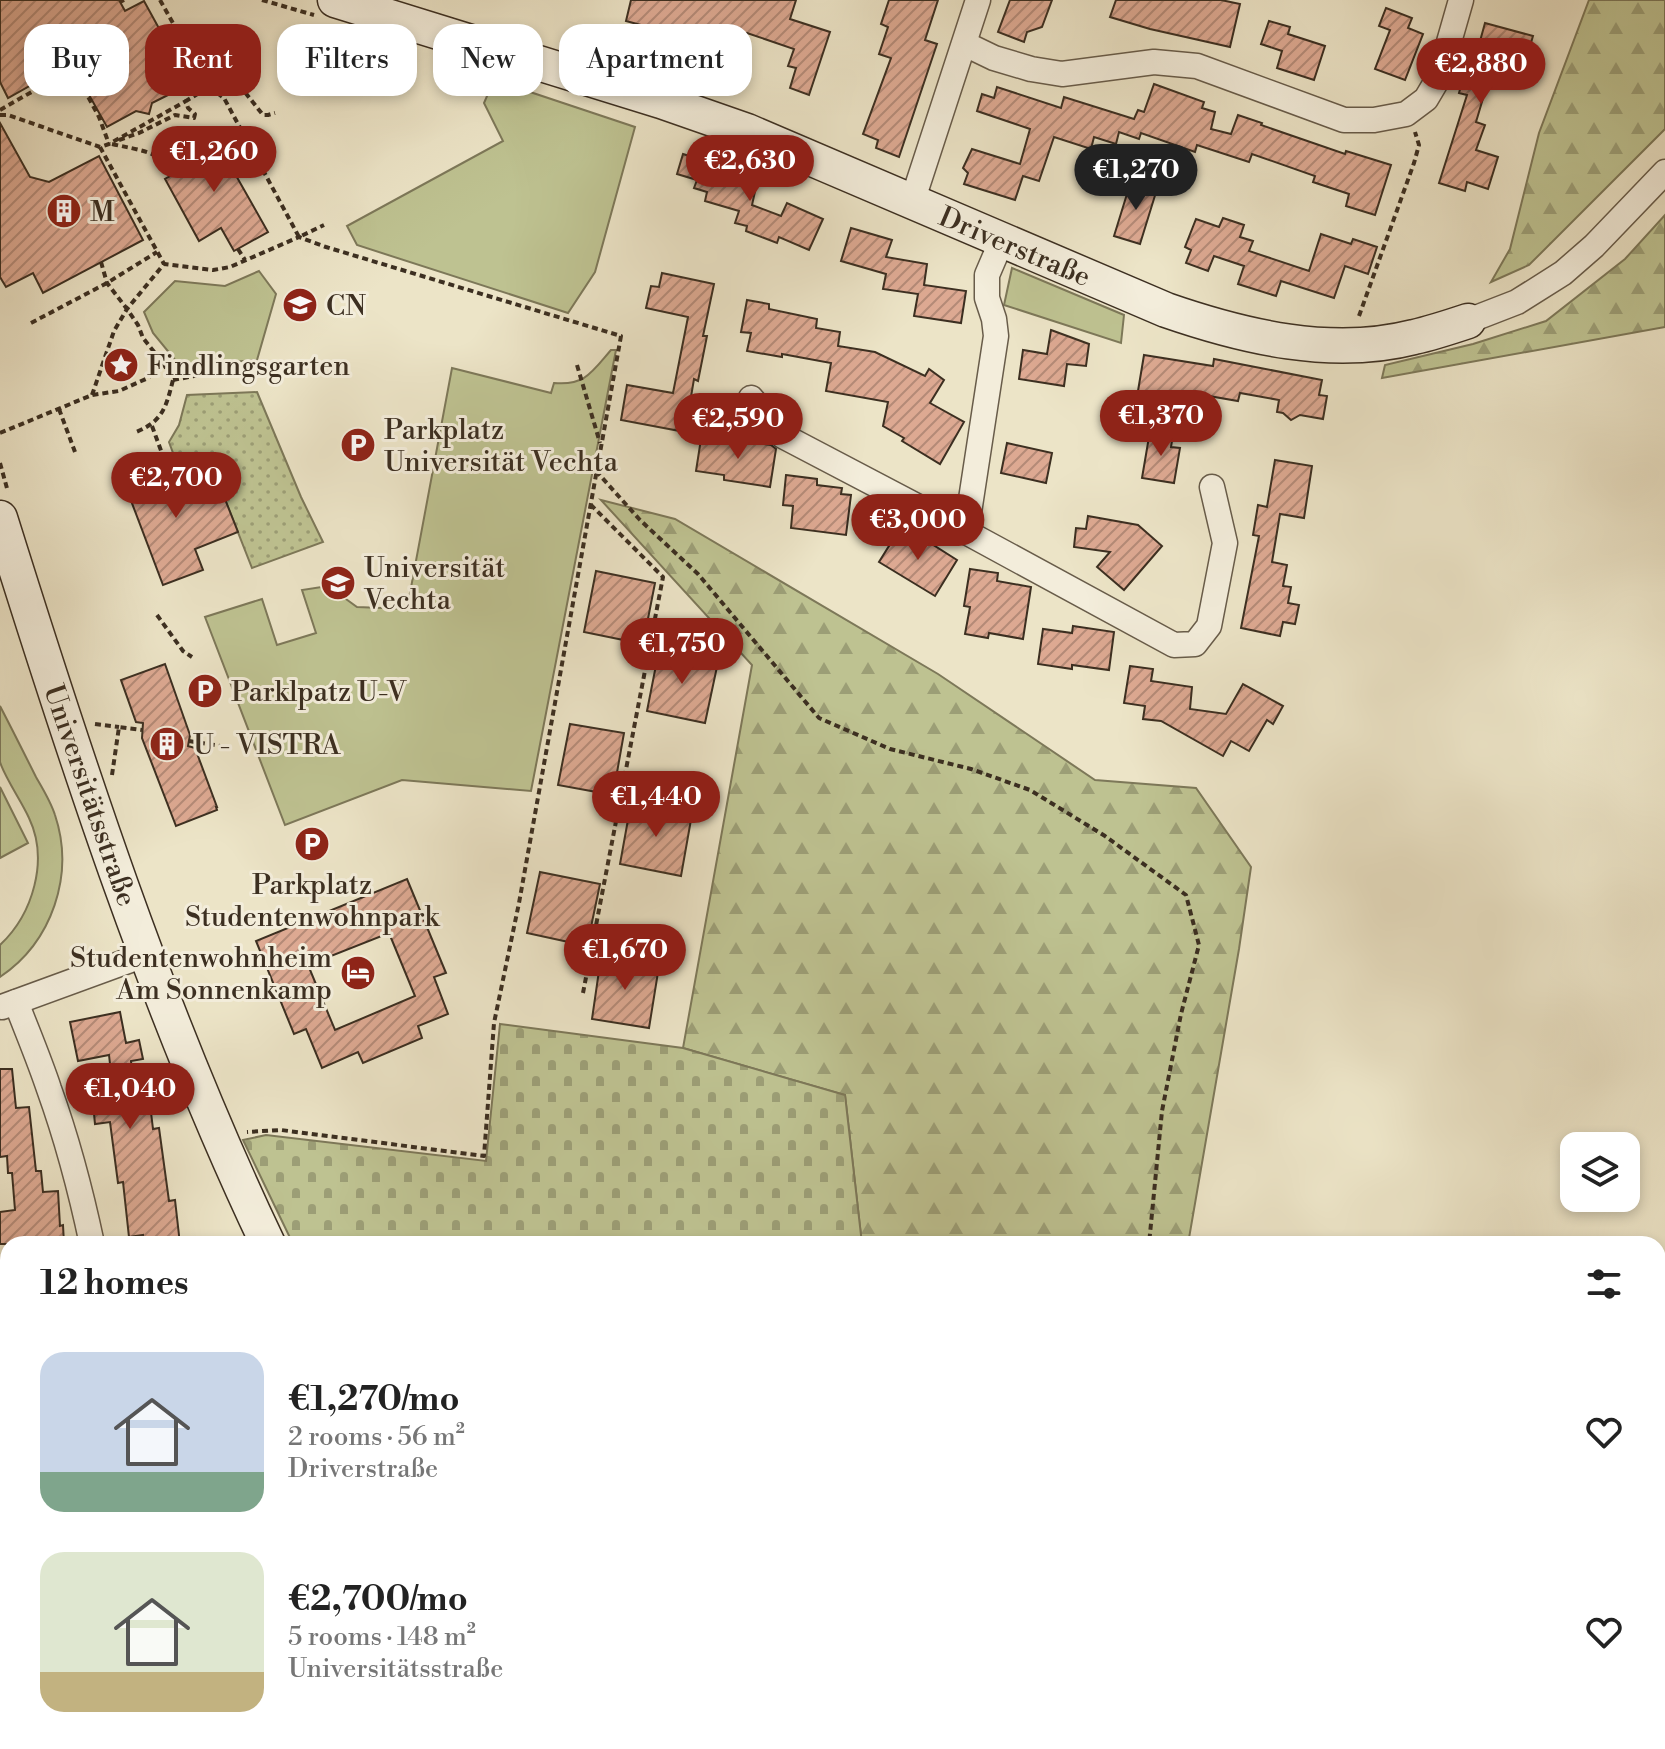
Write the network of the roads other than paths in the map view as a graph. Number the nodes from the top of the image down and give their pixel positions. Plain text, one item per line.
1 (335, 0) edge
2 (978, 0) edge
3 (1461, 0) edge
4 (965, 44) junction
5 (1665, 172) edge
6 (912, 202) junction
7 (1002, 240) junction
8 (1468, 321) joint
9 (751, 398) dead end
10 (1212, 487) dead end
11 (0, 518) edge
12 (966, 532) junction
13 (147, 954) junction
14 (8, 1005) edge
15 (90, 1236) edge
16 (264, 1236) edge

1 - 6 street, Driverstraße
2 - 4 street
3 - 4 street
4 - 6 street
5 - 8 street, Driverstraße
6 - 7 street, Driverstraße
7 - 8 street, Driverstraße
7 - 12 street
9 - 12 street
10 - 12 street
11 - 13 street, Universitätsstraße
13 - 14 street
13 - 16 street, Universitätsstraße
14 - 15 street

